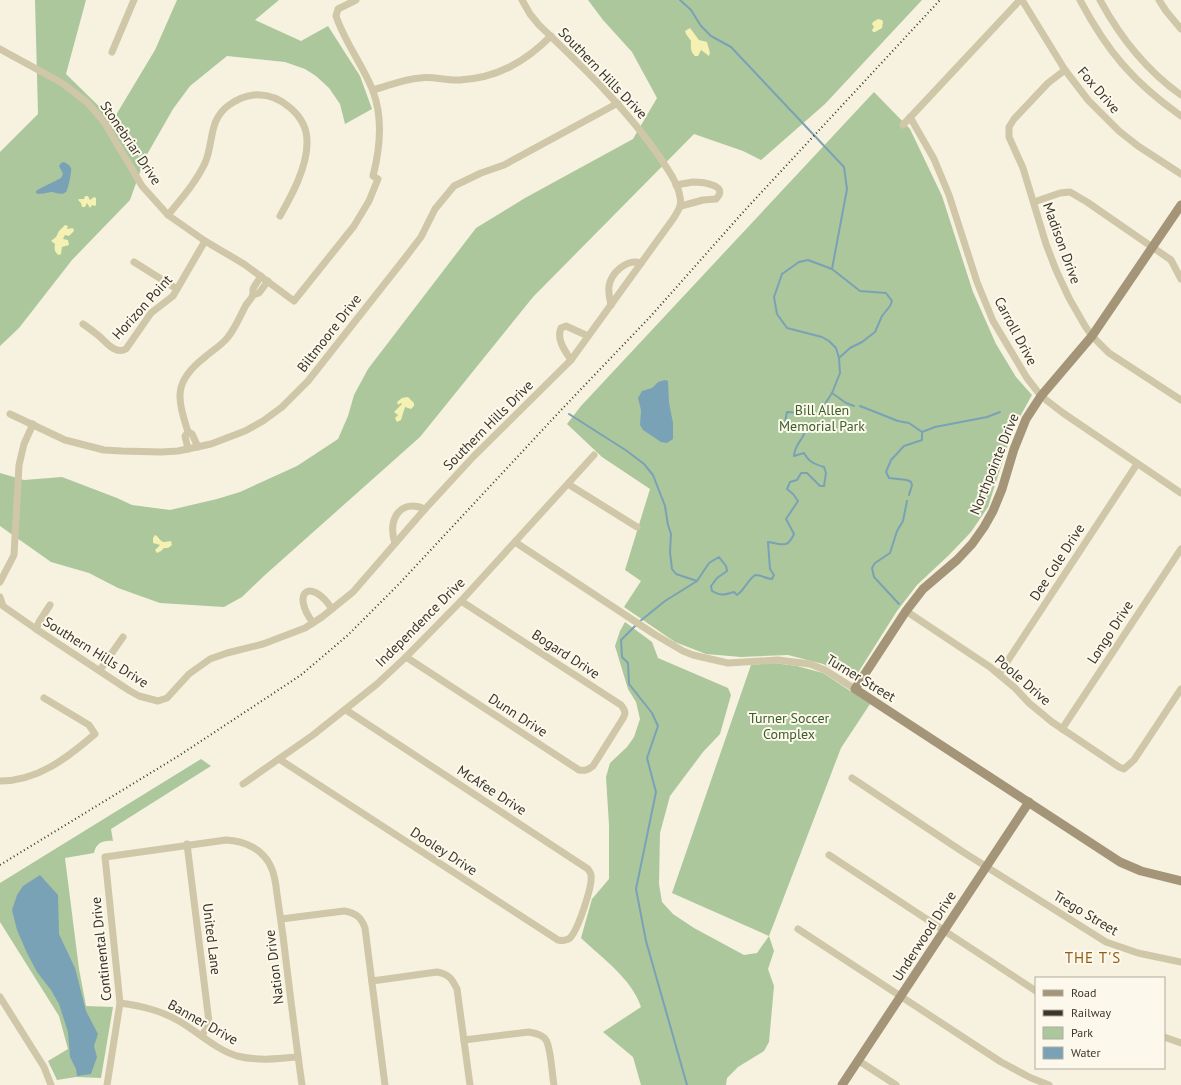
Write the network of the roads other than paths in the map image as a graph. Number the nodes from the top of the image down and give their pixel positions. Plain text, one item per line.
1 (134, 0) edge
2 (356, 0) edge
3 (522, 0) edge
4 (1021, 0) edge
5 (1080, 0) edge
6 (1100, 0) edge
7 (1159, 0) edge
8 (1181, 30) edge
9 (551, 36) junction
10 (0, 49) edge
11 (112, 52) dead end
12 (1064, 70) junction
13 (373, 90) junction
14 (1181, 95) edge
15 (618, 103) junction
16 (1181, 116) edge
17 (910, 117) junction
18 (903, 126) dead end
19 (1181, 174) edge
20 (676, 185) junction
21 (1034, 202) junction
22 (1181, 205) edge
23 (681, 206) junction
24 (168, 215) junction
25 (280, 216) dead end
26 (205, 241) junction
27 (1152, 247) junction
28 (134, 262) dead end
29 (641, 263) junction
30 (261, 276) junction
31 (1181, 279) edge
32 (268, 281) junction
33 (177, 289) junction
34 (253, 295) junction
35 (611, 305) junction
36 (84, 324) dead end
37 (588, 336) junction
38 (1092, 336) junction
39 (571, 360) junction
40 (1041, 396) junction
41 (1181, 400) edge
42 (10, 414) dead end
43 (34, 424) junction
44 (188, 432) junction
45 (198, 447) junction
46 (188, 449) junction
47 (594, 455) dead end
48 (1137, 464) junction
49 (568, 484) junction
50 (1181, 492) edge
51 (425, 509) junction
52 (637, 527) dead end
53 (515, 542) junction
54 (395, 543) junction
55 (1181, 548) edge
56 (0, 582) edge
57 (0, 597) edge
58 (461, 601) junction
59 (50, 605) dead end
60 (332, 609) junction
61 (906, 611) junction
62 (313, 623) junction
63 (36, 629) junction
64 (122, 637) dead end
65 (406, 657) junction
66 (100, 670) junction
67 (999, 674) junction
68 (855, 689) junction
69 (1181, 689) edge
70 (44, 698) dead end
71 (346, 710) junction
72 (1062, 729) junction
73 (608, 742) joint
74 (279, 759) junction
75 (852, 778) dead end
76 (0, 781) edge
77 (243, 784) dead end
78 (1029, 802) junction
79 (187, 844) junction
80 (829, 855) dead end
81 (986, 866) junction
82 (1181, 881) edge
83 (584, 909) joint
84 (281, 919) junction
85 (798, 929) dead end
86 (944, 932) junction
87 (1181, 962) edge
88 (372, 980) junction
89 (1035, 990) edge
90 (0, 997) edge
91 (901, 997) junction
92 (120, 1003) junction
93 (202, 1036) junction
94 (1165, 1037) edge
95 (464, 1040) junction
96 (1181, 1043) edge
97 (298, 1057) junction
98 (859, 1061) junction
99 (51, 1085) edge
100 (107, 1085) edge
101 (302, 1085) edge
102 (385, 1085) edge
103 (470, 1085) edge
104 (554, 1085) edge
105 (842, 1085) edge
106 (896, 1085) edge
107 (1049, 1085) edge

1 - 11 street
2 - 13 street
3 - 9 street, Southern Hills Drive
4 - 12 street, Fox Drive
4 - 17 street
5 - 16 street
6 - 14 street
7 - 8 street
9 - 13 street
9 - 15 street, Southern Hills Drive
10 - 24 street, Stonebriar Drive
12 - 19 street, Fox Drive
12 - 21 street, Madison Drive
13 - 32 street, Stonebriar Drive
15 - 20 street, Southern Hills Drive
15 - 45 street, Biltmoore Drive
17 - 18 street
17 - 40 street, Carroll Drive
20 - 23 street, Southern Hills Drive
20 - 23 street
21 - 27 street
21 - 38 street, Madison Drive
22 - 27 street, Northpointe Drive
23 - 29 street, Southern Hills Drive
24 - 25 street
24 - 26 street, Stonebriar Drive
26 - 30 street, Stonebriar Drive
26 - 33 street, Horizon Point
27 - 31 street
27 - 38 street, Northpointe Drive
28 - 33 street
29 - 35 street, Southern Hills Drive
29 - 35 street
30 - 32 street, Stonebriar Drive
30 - 34 street
32 - 34 street
33 - 36 street, Horizon Point
34 - 44 street
35 - 37 street, Southern Hills Drive
37 - 39 street, Southern Hills Drive
37 - 39 street
38 - 40 street, Northpointe Drive
38 - 41 street, Madison Drive
39 - 51 street, Southern Hills Drive
40 - 48 street, Carroll Drive
40 - 61 street, Northpointe Drive
42 - 43 street, Biltmoore Drive
43 - 46 street, Biltmoore Drive
43 - 56 street
44 - 45 street
44 - 46 street
45 - 46 street, Biltmoore Drive
47 - 49 street, Independence Drive
48 - 50 street, Carroll Drive
48 - 67 street, Dee Cole Drive
49 - 52 street
49 - 53 street, Independence Drive
51 - 54 street, Southern Hills Drive
51 - 54 street
53 - 58 street, Independence Drive
53 - 68 street, Turner Street
54 - 60 street, Southern Hills Drive
55 - 72 street, Longo Drive
57 - 63 street, Southern Hills Drive
58 - 65 street, Independence Drive
58 - 73 street, Bogard Drive
59 - 63 street
60 - 62 street, Southern Hills Drive
60 - 62 street
61 - 67 street, Poole Drive
61 - 68 street, Northpointe Drive
62 - 66 street, Southern Hills Drive
63 - 66 street, Southern Hills Drive
64 - 66 street
65 - 71 street, Independence Drive
65 - 73 street, Dunn Drive
67 - 72 street, Poole Drive
68 - 78 street, Turner Street
69 - 72 street, Poole Drive
70 - 76 street
71 - 74 street, Independence Drive
71 - 83 street, McAfee Drive
74 - 77 street, Independence Drive
74 - 83 street, Dooley Drive
75 - 81 street, Trego Street
78 - 81 street, Underwood Drive
78 - 82 street, Turner Street
79 - 84 street, Nation Drive
79 - 92 street, Continental Drive
79 - 93 street, United Lane
80 - 86 street
81 - 86 street, Underwood Drive
81 - 87 street, Trego Street
84 - 88 street
84 - 97 street, Nation Drive
85 - 91 street
86 - 89 street
86 - 91 street, Underwood Drive
88 - 95 street
88 - 102 street
90 - 99 street
91 - 98 street, Underwood Drive
91 - 107 street
92 - 93 street, Banner Drive
92 - 100 street, Continental Drive
93 - 97 street, Banner Drive
94 - 96 street
95 - 103 street
95 - 104 street
97 - 101 street, Nation Drive
98 - 105 street, Underwood Drive
98 - 106 street

